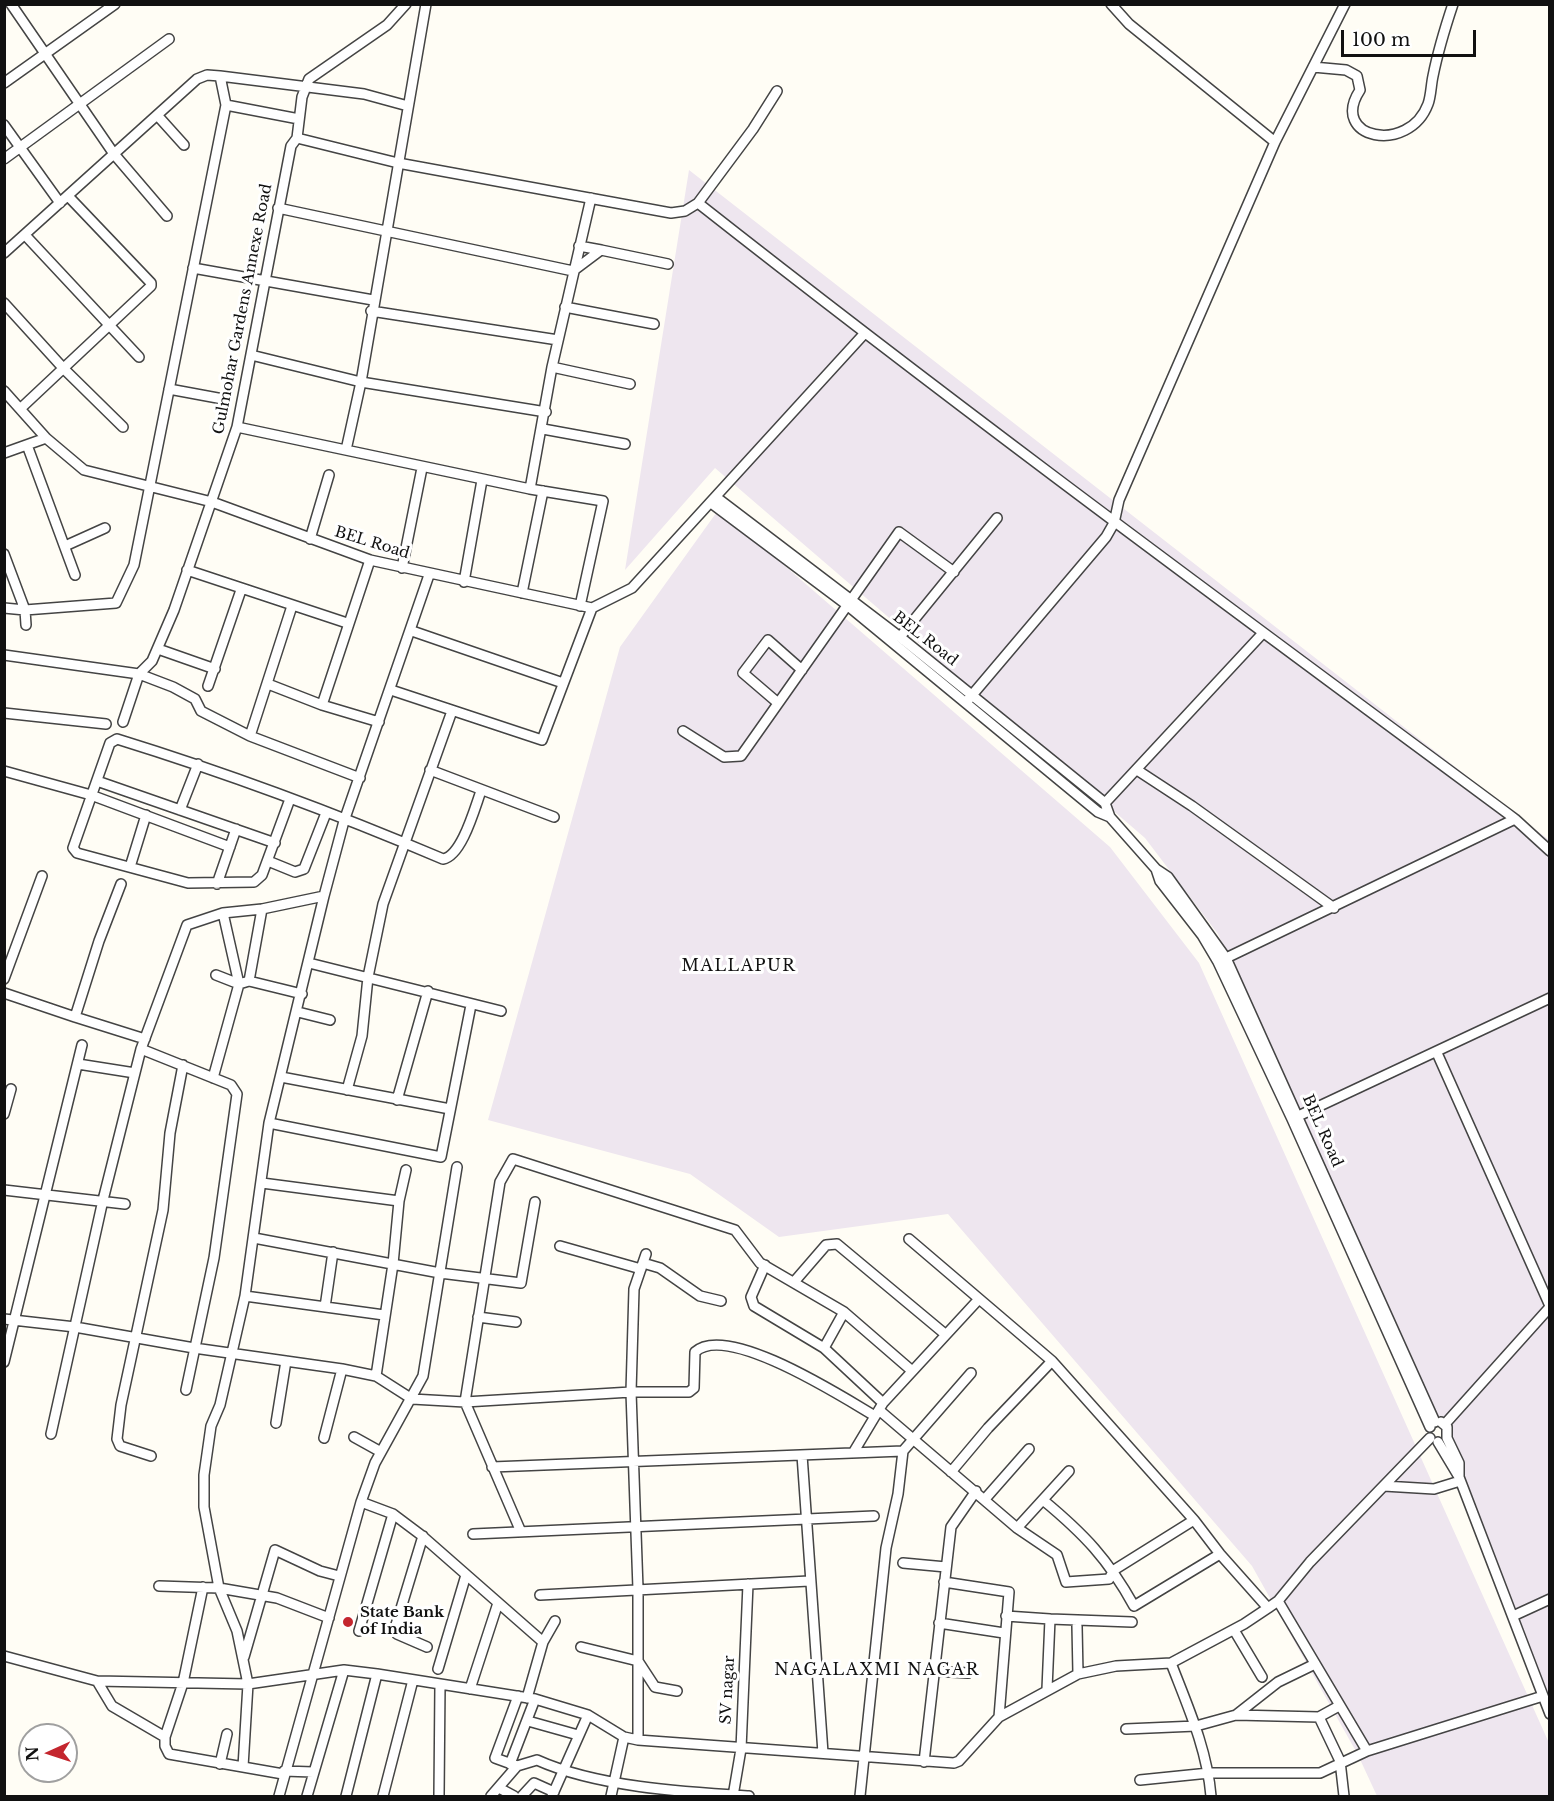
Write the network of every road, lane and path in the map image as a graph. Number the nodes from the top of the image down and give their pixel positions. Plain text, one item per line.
1 (11, 4) edge
2 (115, 4) edge
3 (406, 4) edge
4 (426, 4) edge
5 (1111, 4) edge
6 (1345, 4) edge
7 (1453, 4) edge
8 (4, 9) edge
9 (170, 39) dead end
10 (45, 54) junction
11 (1313, 67) junction
12 (220, 76) junction
13 (4, 82) edge
14 (305, 89) junction
15 (777, 91) dead end
16 (80, 104) junction
17 (226, 105) junction
18 (408, 106) junction
19 (158, 115) junction
20 (299, 119) junction
21 (4, 125) edge
22 (297, 138) junction
23 (1275, 142) junction
24 (184, 145) dead end
25 (20, 147) junction
26 (114, 154) junction
27 (4, 159) edge
28 (399, 163) junction
29 (68, 196) junction
30 (591, 198) junction
31 (60, 203) junction
32 (698, 203) junction
33 (278, 208) junction
34 (167, 216) dead end
35 (385, 233) junction
36 (25, 235) junction
37 (579, 246) junction
38 (601, 250) junction
39 (4, 254) edge
40 (668, 264) dead end
41 (193, 268) junction
42 (573, 271) junction
43 (265, 282) junction
44 (373, 300) junction
45 (4, 303) edge
46 (565, 307) junction
47 (371, 311) junction
48 (654, 324) dead end
49 (110, 326) junction
50 (864, 334) junction
51 (558, 340) junction
52 (251, 355) junction
53 (139, 357) dead end
54 (552, 367) junction
55 (64, 369) junction
56 (361, 382) junction
57 (630, 384) dead end
58 (169, 389) junction
59 (4, 391) edge
60 (223, 399) dead end
61 (20, 410) junction
62 (546, 412) junction
63 (123, 427) dead end
64 (237, 427) junction
65 (543, 429) junction
66 (46, 438) junction
67 (625, 444) dead end
68 (27, 445) junction
69 (346, 450) junction
70 (4, 453) edge
71 (422, 468) junction
72 (329, 475) dead end
73 (482, 480) junction
74 (150, 486) junction
75 (530, 489) junction
76 (543, 491) junction
77 (714, 500) junction
78 (212, 502) junction
79 (998, 518) dead end
80 (1114, 523) junction
81 (105, 528) dead end
82 (310, 539) junction
83 (65, 546) junction
84 (4, 554) edge
85 (370, 560) junction
86 (402, 568) junction
87 (187, 570) junction
88 (954, 572) junction
89 (75, 575) dead end
90 (429, 575) junction
91 (464, 582) junction
92 (241, 590) junction
93 (522, 593) junction
94 (848, 602) junction
95 (292, 606) junction
96 (580, 606) junction
97 (592, 608) junction
98 (4, 609) edge
99 (25, 610) junction
100 (347, 623) junction
101 (26, 625) dead end
102 (412, 631) junction
103 (1263, 633) junction
104 (900, 638) junction
105 (158, 649) junction
106 (4, 655) edge
107 (215, 669) junction
108 (802, 670) junction
109 (139, 674) junction
110 (563, 683) junction
111 (268, 684) junction
112 (208, 686) dead end
113 (391, 690) junction
114 (969, 698) junction
115 (778, 703) junction
116 (322, 705) junction
117 (452, 711) junction
118 (4, 713) edge
119 (123, 722) dead end
120 (379, 722) junction
121 (106, 724) dead end
122 (683, 731) dead end
123 (250, 736) junction
124 (198, 764) junction
125 (430, 770) junction
126 (1137, 770) junction
127 (4, 771) edge
128 (360, 778) junction
129 (97, 781) junction
130 (481, 791) junction
131 (91, 795) junction
132 (290, 799) junction
133 (1105, 803) junction
134 (180, 810) junction
135 (326, 813) junction
136 (146, 815) junction
137 (554, 817) dead end
138 (1110, 817) junction
139 (1515, 819) junction
140 (344, 821) junction
141 (236, 829) junction
142 (403, 842) junction
143 (275, 843) junction
144 (230, 848) junction
145 (1550, 851) edge
146 (268, 861) junction
147 (130, 867) junction
148 (42, 876) dead end
149 (121, 884) dead end
150 (217, 884) junction
151 (324, 896) junction
152 (1334, 908) junction
153 (262, 909) junction
154 (223, 913) junction
155 (1222, 960) junction
156 (309, 963) junction
157 (216, 975) dead end
158 (368, 977) junction
159 (4, 979) edge
160 (249, 981) junction
161 (239, 984) junction
162 (428, 991) junction
163 (4, 993) edge
164 (302, 994) junction
165 (1550, 998) edge
166 (471, 1005) junction
167 (501, 1011) dead end
168 (298, 1012) junction
169 (75, 1017) junction
170 (330, 1020) dead end
171 (145, 1038) junction
172 (82, 1045) dead end
173 (141, 1049) junction
174 (1437, 1053) junction
175 (78, 1064) junction
176 (183, 1065) junction
177 (135, 1073) junction
178 (280, 1077) junction
179 (213, 1078) junction
180 (11, 1089) dead end
181 (347, 1090) junction
182 (397, 1100) junction
183 (450, 1109) junction
184 (4, 1114) edge
185 (1295, 1118) junction
186 (269, 1123) junction
187 (457, 1167) dead end
188 (406, 1170) dead end
189 (262, 1183) junction
190 (4, 1190) edge
191 (47, 1194) junction
192 (103, 1200) junction
193 (399, 1201) junction
194 (535, 1202) dead end
195 (125, 1204) dead end
196 (254, 1238) junction
197 (909, 1239) dead end
198 (560, 1246) dead end
199 (333, 1252) junction
200 (643, 1262) junction
201 (393, 1264) junction
202 (765, 1265) junction
203 (440, 1274) junction
204 (483, 1277) junction
205 (794, 1282) junction
206 (245, 1296) junction
207 (979, 1299) junction
208 (721, 1301) dead end
209 (1550, 1306) edge
210 (324, 1307) junction
211 (844, 1312) junction
212 (384, 1315) junction
213 (478, 1317) junction
214 (4, 1319) edge
215 (15, 1320) junction
216 (516, 1322) dead end
217 (75, 1327) junction
218 (945, 1334) junction
219 (136, 1338) junction
220 (194, 1348) junction
221 (824, 1348) junction
222 (232, 1353) junction
223 (286, 1361) junction
224 (1052, 1361) junction
225 (4, 1362) edge
226 (342, 1369) junction
227 (911, 1370) junction
228 (971, 1373) dead end
229 (375, 1376) junction
230 (186, 1390) dead end
231 (631, 1392) junction
232 (412, 1399) junction
233 (465, 1402) junction
234 (879, 1409) junction
235 (276, 1423) dead end
236 (1437, 1424) junction
237 (51, 1434) dead end
238 (354, 1437) dead end
239 (324, 1438) dead end
240 (916, 1439) junction
241 (1438, 1440) junction
242 (1029, 1449) dead end
243 (903, 1451) junction
244 (381, 1452) junction
245 (853, 1453) junction
246 (802, 1455) junction
247 (151, 1456) dead end
248 (633, 1461) junction
249 (492, 1467) junction
250 (1069, 1471) dead end
251 (951, 1472) junction
252 (1460, 1479) junction
253 (1384, 1485) junction
254 (976, 1491) junction
255 (985, 1499) junction
256 (1043, 1500) junction
257 (361, 1502) junction
258 (393, 1514) junction
259 (874, 1516) dead end
260 (805, 1519) junction
261 (1194, 1520) junction
262 (634, 1527) junction
263 (1017, 1528) junction
264 (520, 1532) junction
265 (473, 1534) dead end
266 (423, 1536) junction
267 (1220, 1554) junction
268 (903, 1563) dead end
269 (946, 1567) junction
270 (1114, 1570) junction
271 (466, 1575) junction
272 (339, 1576) junction
273 (809, 1581) junction
274 (944, 1582) junction
275 (748, 1584) junction
276 (159, 1586) dead end
277 (203, 1587) junction
278 (219, 1588) junction
279 (638, 1589) junction
280 (540, 1595) dead end
281 (264, 1596) junction
282 (1550, 1599) edge
283 (1278, 1601) junction
284 (498, 1603) junction
285 (1268, 1608) junction
286 (1006, 1616) junction
287 (1513, 1616) junction
288 (329, 1618) junction
289 (1050, 1619) junction
290 (555, 1621) dead end
291 (1132, 1622) dead end
292 (939, 1623) junction
293 (1077, 1626) dead end
294 (1234, 1630) junction
295 (359, 1631) dead end
296 (1004, 1633) junction
297 (543, 1642) junction
298 (427, 1647) dead end
299 (581, 1647) dead end
300 (4, 1656) edge
301 (244, 1659) junction
302 (638, 1661) junction
303 (1171, 1663) junction
304 (1315, 1664) junction
305 (438, 1669) dead end
306 (344, 1670) junction
307 (934, 1671) junction
308 (968, 1673) dead end
309 (377, 1674) junction
310 (1078, 1674) junction
311 (311, 1675) junction
312 (1262, 1677) dead end
313 (413, 1680) junction
314 (97, 1681) junction
315 (183, 1683) junction
316 (248, 1684) junction
317 (440, 1684) junction
318 (470, 1689) junction
319 (1047, 1689) junction
320 (677, 1691) dead end
321 (1543, 1696) junction
322 (527, 1698) junction
323 (1339, 1706) junction
324 (1550, 1714) edge
325 (588, 1715) junction
326 (1236, 1715) junction
327 (1319, 1717) junction
328 (999, 1718) junction
329 (528, 1721) junction
330 (1196, 1726) junction
331 (1126, 1729) dead end
332 (227, 1734) dead end
333 (578, 1735) junction
334 (165, 1737) junction
335 (624, 1737) junction
336 (638, 1740) junction
337 (741, 1749) junction
338 (1367, 1751) junction
339 (823, 1753) junction
340 (862, 1758) junction
341 (1340, 1761) junction
342 (924, 1762) junction
343 (220, 1764) junction
344 (514, 1765) junction
345 (243, 1767) junction
346 (563, 1771) junction
347 (284, 1772) junction
348 (313, 1772) junction
349 (1209, 1773) junction
350 (1140, 1780) dead end
351 (612, 1781) junction
352 (499, 1788) junction
353 (553, 1794) edge
354 (439, 1796) edge
355 (733, 1796) edge
356 (279, 1797) edge
357 (307, 1797) edge
358 (346, 1797) edge
359 (383, 1797) edge
360 (491, 1797) edge
361 (514, 1797) edge
362 (522, 1797) edge
363 (611, 1797) edge
364 (749, 1797) edge
365 (860, 1797) edge
366 (1211, 1797) edge
367 (1344, 1797) edge

1 - 8 street
1 - 10 street
2 - 10 street
3 - 14 street
4 - 18 street
5 - 23 street
6 - 11 street
7 - 11 street
9 - 16 street
10 - 13 street
10 - 16 street
11 - 23 street
12 - 14 street
12 - 17 street
12 - 19 street
14 - 18 street
14 - 20 street, Gulmohar Gardens Annexe Road
15 - 32 street
16 - 25 street
16 - 26 street
17 - 20 street
17 - 41 street
18 - 28 street
19 - 24 street
19 - 26 street
20 - 22 street, Gulmohar Gardens Annexe Road
21 - 25 street
22 - 28 street
22 - 33 street, Gulmohar Gardens Annexe Road
23 - 80 street
25 - 27 street
25 - 31 street
26 - 29 street
26 - 34 street
28 - 30 street
28 - 35 street
29 - 31 street
29 - 49 street
30 - 32 street
30 - 37 street
31 - 36 street
32 - 50 street
33 - 35 street
33 - 43 street, Gulmohar Gardens Annexe Road
35 - 42 street
35 - 44 street
36 - 39 street
36 - 49 street
37 - 38 street
37 - 42 street
38 - 40 street
38 - 42 street
41 - 43 street
41 - 58 street
42 - 46 street
43 - 44 street
43 - 52 street, Gulmohar Gardens Annexe Road
44 - 47 street
45 - 55 street
46 - 48 street
46 - 51 street
47 - 51 street
47 - 56 street
49 - 53 street
49 - 55 street
50 - 77 street
50 - 80 street
51 - 54 street
52 - 56 street
52 - 64 street, Gulmohar Gardens Annexe Road
54 - 57 street
54 - 62 street
55 - 61 street
55 - 63 street
56 - 62 street
56 - 69 street
58 - 60 street
58 - 74 street
59 - 61 street, BEL Road
61 - 66 street, BEL Road
62 - 65 street
64 - 69 street
64 - 78 street, Gulmohar Gardens Annexe Road
65 - 67 street
65 - 75 street
66 - 68 street
66 - 74 street, BEL Road
68 - 70 street
68 - 83 street
69 - 71 street
71 - 73 street
71 - 86 street
72 - 82 street
73 - 75 street
73 - 91 street
74 - 78 street, BEL Road
74 - 99 street
75 - 76 street
76 - 93 street
76 - 96 street
77 - 94 street, BEL Road
77 - 97 street
78 - 82 street, BEL Road
78 - 87 street, Gulmohar Gardens Annexe Road
79 - 88 street
80 - 103 street
80 - 114 street
81 - 83 street
82 - 85 street, BEL Road
83 - 89 street
84 - 99 street
85 - 86 street, BEL Road
85 - 100 street
86 - 90 street, BEL Road
87 - 92 street
87 - 105 street, Gulmohar Gardens Annexe Road
88 - 94 street
88 - 104 street
90 - 91 street, BEL Road
90 - 102 street
91 - 93 street, BEL Road
92 - 95 street
92 - 107 street
93 - 96 street, BEL Road
94 - 104 street, BEL Road
94 - 108 street
94 - 114 street, BEL Road
95 - 100 street
95 - 111 street
96 - 97 street, BEL Road
97 - 110 street
98 - 99 street
99 - 101 street
100 - 116 street
102 - 110 street
102 - 113 street
103 - 126 street
103 - 139 street
104 - 114 street, BEL Road
105 - 107 street
105 - 109 street, Gulmohar Gardens Annexe Road
106 - 109 street
107 - 112 street
108 - 115 street
108 - 115 street
109 - 119 street, Gulmohar Gardens Annexe Road
109 - 123 street
110 - 117 street
111 - 116 street
111 - 123 street
113 - 117 street
113 - 120 street
114 - 133 street, BEL Road
114 - 138 street, BEL Road
115 - 122 street
116 - 120 street
117 - 125 street
118 - 121 street
120 - 128 street
123 - 128 street
124 - 129 street
124 - 132 street
124 - 134 street
125 - 130 street
125 - 142 street
126 - 133 street
126 - 152 street
127 - 131 street
128 - 140 street
129 - 131 street
129 - 134 street
130 - 137 street
130 - 142 street
131 - 136 street
131 - 147 street
132 - 135 street
132 - 143 street
133 - 138 street, BEL Road
134 - 141 street
135 - 140 street
135 - 146 street
136 - 144 street
136 - 147 street
138 - 155 street, BEL Road
139 - 145 street
139 - 152 street
140 - 142 street
140 - 151 street
141 - 143 street
141 - 144 street
142 - 158 street
143 - 146 street
144 - 150 street
146 - 150 street
147 - 150 street
148 - 159 street
149 - 169 street
151 - 153 street
151 - 156 street
152 - 155 street
153 - 154 street
153 - 160 street
154 - 161 street
154 - 171 street
155 - 185 street, BEL Road
156 - 158 street
156 - 164 street
157 - 161 street
158 - 162 street
158 - 181 street
160 - 161 street
160 - 164 street
161 - 179 street
162 - 166 street
162 - 182 street
163 - 169 street
164 - 168 street
165 - 174 street
166 - 167 street
166 - 183 street
168 - 170 street
168 - 178 street
169 - 171 street
171 - 173 street
172 - 175 street
173 - 176 street
173 - 177 street
174 - 185 street
174 - 209 street
175 - 177 street
175 - 191 street
176 - 179 street
176 - 219 street
177 - 192 street
178 - 181 street
178 - 186 street
179 - 220 street
180 - 184 street
181 - 182 street
182 - 183 street
183 - 186 street
185 - 236 street, BEL Road
186 - 189 street
187 - 203 street
188 - 193 street
189 - 193 street
189 - 196 street
190 - 191 street
191 - 192 street
191 - 215 street
192 - 195 street
192 - 217 street
193 - 201 street
194 - 204 street
196 - 199 street
196 - 206 street
197 - 207 street
198 - 200 street
199 - 201 street
199 - 210 street
200 - 208 street
200 - 231 street
201 - 203 street
201 - 212 street
202 - 204 street
202 - 205 street
202 - 221 street
203 - 204 street
203 - 232 street
204 - 213 street
205 - 211 street
205 - 218 street
206 - 210 street
206 - 222 street
207 - 218 street
207 - 224 street
209 - 236 street
210 - 212 street
211 - 221 street
211 - 227 street
212 - 229 street
213 - 216 street
213 - 233 street
214 - 215 street
215 - 217 street
215 - 225 street
217 - 219 street
217 - 237 street
218 - 227 street
219 - 220 street
219 - 247 street
220 - 222 street
220 - 230 street
221 - 234 street
222 - 223 street
222 - 278 street
223 - 226 street
223 - 235 street
224 - 251 street
224 - 261 street
226 - 229 street
226 - 239 street
227 - 234 street
228 - 240 street
229 - 232 street
231 - 233 street
231 - 234 street
231 - 248 street
232 - 233 street
232 - 244 street
233 - 249 street
234 - 240 street
234 - 245 street
236 - 241 street
236 - 241 street
238 - 244 street
240 - 243 street
240 - 251 street
241 - 252 street
241 - 253 street
242 - 255 street
243 - 245 street
243 - 340 street
244 - 257 street
245 - 246 street
246 - 248 street
246 - 260 street
248 - 249 street
248 - 262 street
249 - 264 street
250 - 256 street
251 - 254 street
252 - 253 street
252 - 287 street
253 - 283 street
254 - 255 street
254 - 269 street
255 - 263 street
256 - 263 street
256 - 270 street
257 - 258 street
257 - 272 street
258 - 266 street
258 - 295 street
259 - 260 street
260 - 262 street
260 - 273 street
261 - 267 street
261 - 270 street
262 - 264 street
262 - 279 street
263 - 270 street
264 - 265 street
266 - 271 street
266 - 298 street
267 - 270 street
267 - 285 street
268 - 269 street
269 - 274 street
271 - 284 street
271 - 305 street
272 - 281 street
272 - 288 street
273 - 275 street
273 - 339 street
274 - 286 street
274 - 292 street
275 - 279 street
275 - 337 street, SV nagar
276 - 277 street
277 - 278 street
277 - 315 street
278 - 281 street
278 - 301 street
279 - 280 street
279 - 302 street
281 - 288 street
281 - 301 street
282 - 287 street
283 - 285 street
283 - 304 street
284 - 297 street
284 - 318 street
285 - 294 street
286 - 289 street
286 - 296 street
287 - 321 street
288 - 311 street
289 - 291 street
289 - 319 street
290 - 297 street
292 - 296 street
292 - 307 street
293 - 310 street
294 - 303 street
294 - 312 street
296 - 328 street
297 - 322 street
299 - 302 street
300 - 314 street
301 - 316 street
302 - 320 street
302 - 336 street
303 - 310 street
303 - 330 street
304 - 323 street
304 - 326 street
306 - 309 street
306 - 311 street
306 - 348 street
307 - 308 street
307 - 342 street
309 - 313 street
309 - 358 street
310 - 319 street
311 - 316 street
311 - 347 street
313 - 317 street
313 - 359 street
314 - 315 street
314 - 334 street
315 - 316 street
315 - 334 street
316 - 345 street
317 - 318 street
317 - 354 street
318 - 322 street
319 - 328 street
321 - 324 street
321 - 338 street
322 - 325 street
322 - 329 street
322 - 344 street
323 - 327 street
323 - 338 street
325 - 333 street
325 - 335 street
326 - 327 street
326 - 330 street
327 - 341 street
328 - 342 street
329 - 333 street
329 - 344 street
330 - 331 street
330 - 349 street
332 - 343 street
333 - 346 street
334 - 343 street
335 - 336 street
335 - 351 street
336 - 337 street
337 - 339 street
337 - 355 street, SV nagar
338 - 341 street
339 - 340 street
340 - 342 street
340 - 365 street
341 - 349 street
341 - 367 street
343 - 345 street
344 - 346 street
344 - 352 street
345 - 347 street
346 - 351 street
346 - 353 street
347 - 348 street
347 - 356 street
348 - 357 street
349 - 350 street
349 - 366 street
351 - 355 street
351 - 363 street
352 - 360 street
352 - 361 street
353 - 362 street
355 - 364 street

